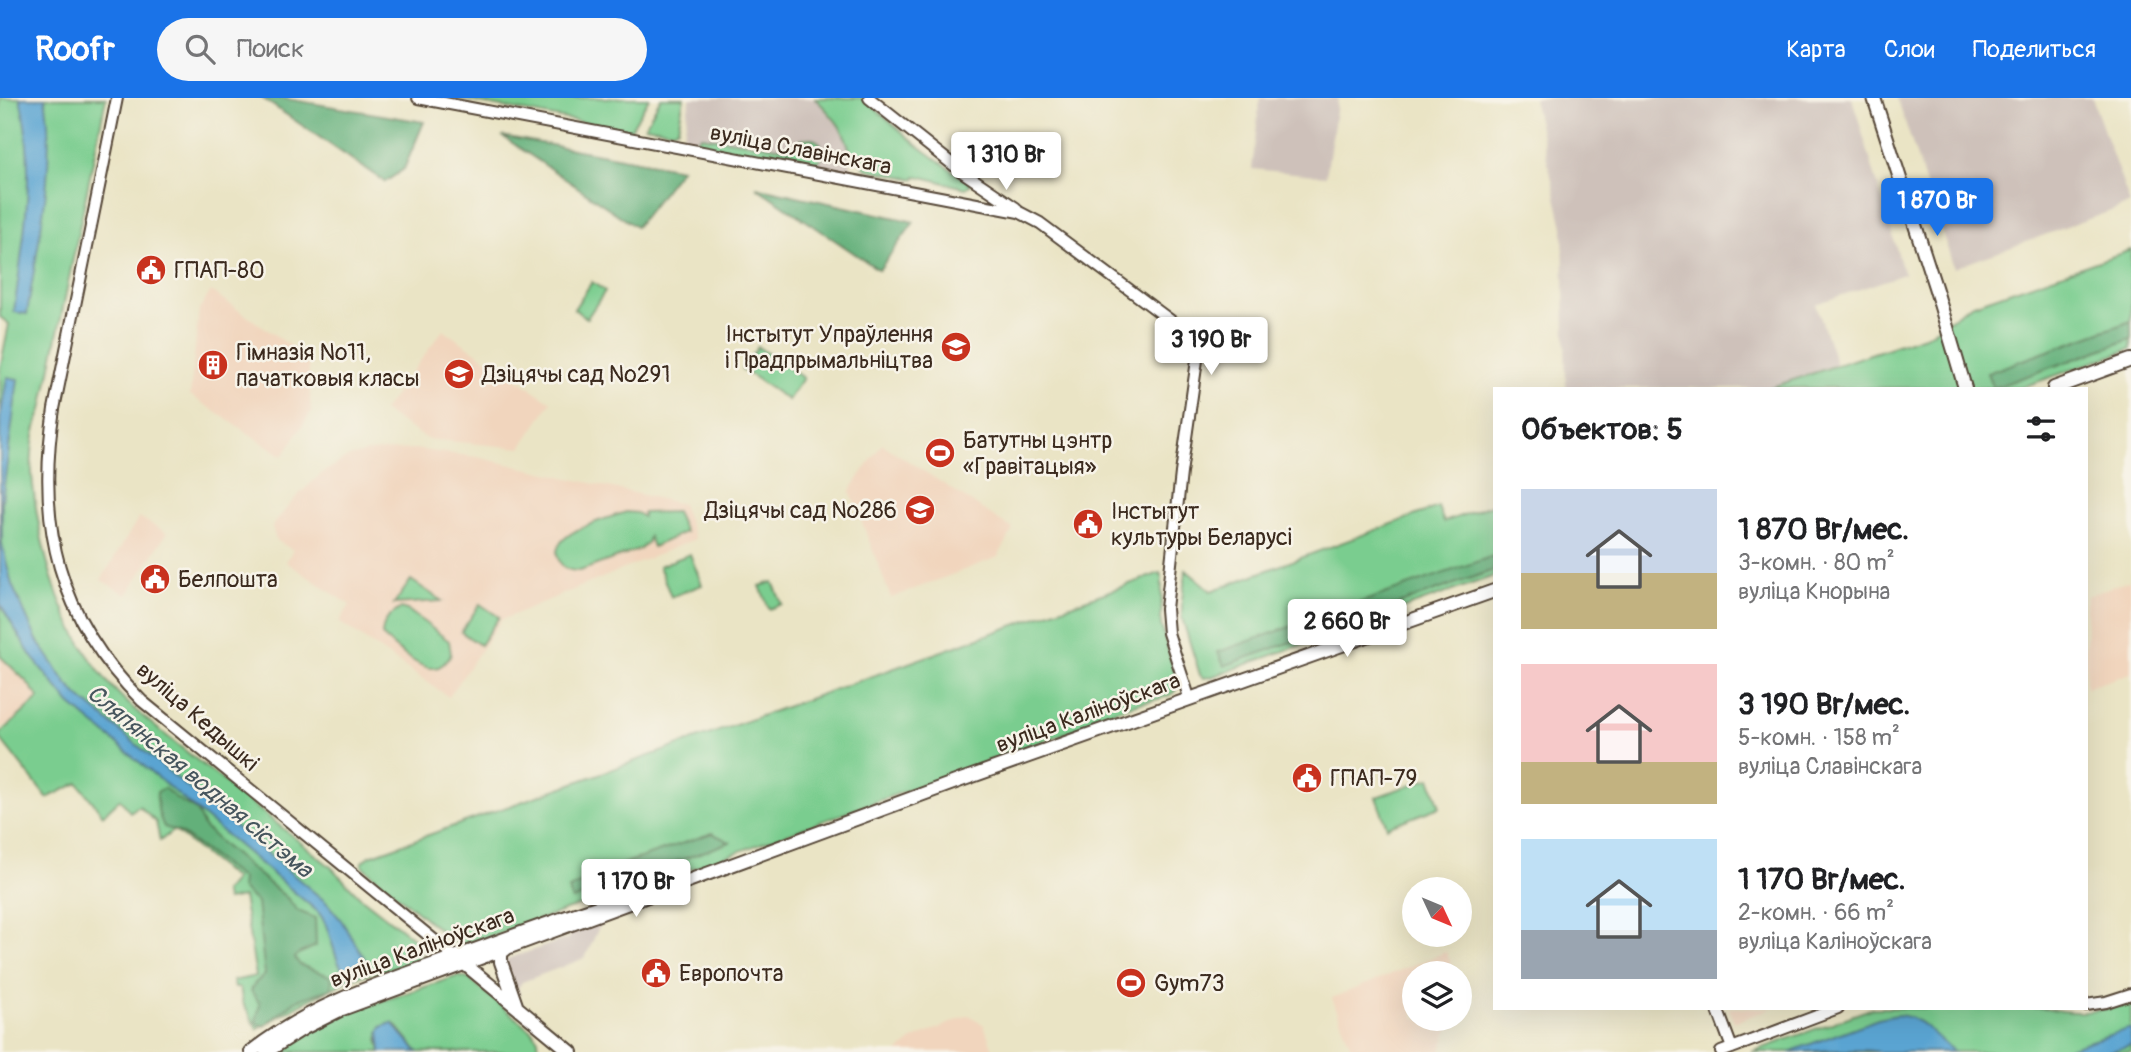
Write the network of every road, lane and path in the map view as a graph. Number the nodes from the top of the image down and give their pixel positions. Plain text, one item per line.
1 (117, 98) edge
2 (418, 98) edge
3 (869, 98) edge
4 (1874, 98) edge
5 (981, 185) junction
6 (976, 203) junction
7 (1027, 215) junction
8 (2131, 360) edge
9 (1965, 387) edge
10 (2057, 387) edge
11 (1493, 590) edge
12 (1189, 698) junction
13 (697, 876) junction
14 (506, 949) junction
15 (460, 960) junction
16 (2131, 994) edge
17 (2088, 1005) edge
18 (517, 1008) junction
19 (1717, 1010) edge
20 (1833, 1010) edge
21 (1726, 1050) edge
22 (251, 1052) edge
23 (266, 1052) edge
24 (571, 1052) edge

1 - 15 street, вуліца Кедышкі
2 - 6 street, вуліца Славінскага
3 - 5 street
4 - 9 main road
5 - 6 street
5 - 7 street
6 - 7 street, вуліца Славінскага
7 - 12 street, вуліца Славінскага
8 - 10 main road
11 - 12 main road, вуліца Каліноўскага
12 - 13 main road, вуліца Каліноўскага
13 - 14 main road, вуліца Каліноўскага
13 - 15 main road, вуліца Каліноўскага
14 - 15 main road, вуліца Каліноўскага
14 - 18 main road
15 - 18 main road
15 - 22 main road, вуліца Каліноўскага
15 - 23 main road, вуліца Каліноўскага
16 - 17 street
18 - 24 main road
19 - 21 street
20 - 21 street

